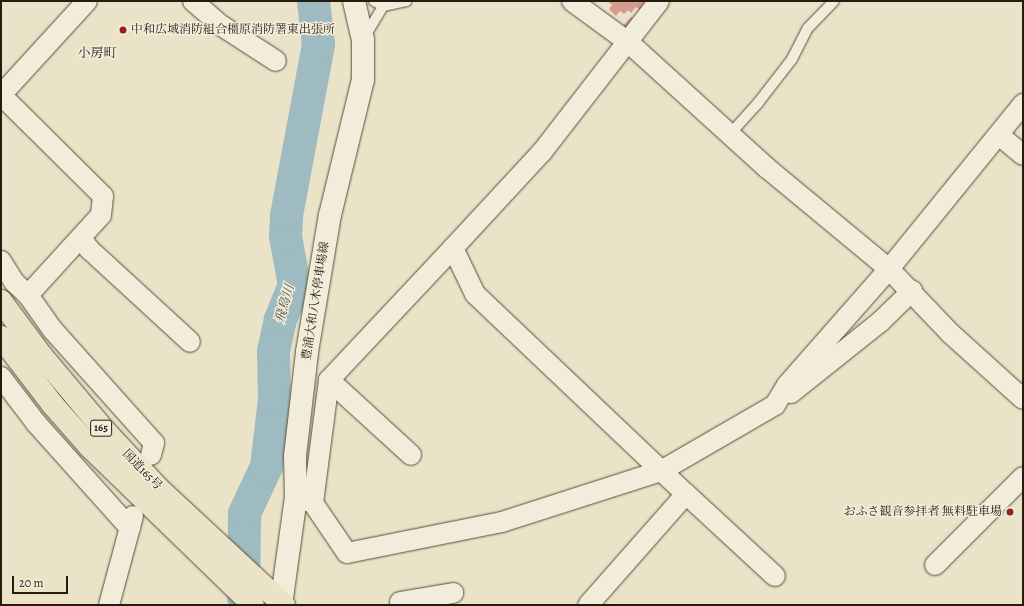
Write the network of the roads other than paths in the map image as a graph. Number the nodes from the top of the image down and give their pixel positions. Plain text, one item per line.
1 (87, 1) edge
2 (193, 1) edge
3 (354, 1) edge
4 (406, 1) edge
5 (572, 1) edge
6 (659, 1) edge
7 (834, 1) edge
8 (379, 4) edge
9 (363, 40) junction
10 (628, 42) junction
11 (276, 61) dead end
12 (1023, 104) edge
13 (730, 134) junction
14 (999, 135) junction
15 (1023, 155) edge
16 (81, 238) junction
17 (453, 248) junction
18 (1, 261) edge
19 (889, 268) junction
20 (912, 291) junction
21 (28, 295) junction
22 (1, 301) edge
23 (1, 336) edge
24 (190, 342) dead end
25 (329, 380) junction
26 (2, 382) edge
27 (1023, 399) edge
28 (775, 405) junction
29 (151, 455) dead end
30 (411, 455) dead end
31 (661, 470) junction
32 (1023, 477) edge
33 (686, 494) junction
34 (304, 500) junction
35 (935, 565) dead end
36 (775, 576) dead end
37 (452, 593) dead end
38 (279, 601) edge
39 (398, 604) edge
40 (109, 605) edge
41 (253, 605) edge
42 (588, 605) edge

1 - 16 street
2 - 11 street
3 - 9 main road, 豊浦大和八木停車場線
4 - 8 lane
5 - 10 street
6 - 10 street
7 - 13 lane
8 - 9 lane
9 - 34 main road, 豊浦大和八木停車場線
10 - 13 street
10 - 17 street
12 - 14 street
13 - 19 street
14 - 15 street
14 - 19 street
16 - 21 street
16 - 24 street
17 - 25 street
17 - 31 street
18 - 21 street
19 - 20 street
19 - 28 street
20 - 27 street
20 - 28 street
21 - 29 street
22 - 38 highway, 国道165号 / 165
23 - 41 highway, 国道165号 / 165
25 - 30 street
25 - 34 street
26 - 40 street
28 - 31 street
31 - 33 street
31 - 34 street
32 - 35 street
33 - 36 street
33 - 42 street
34 - 38 main road, 豊浦大和八木停車場線
37 - 39 street

